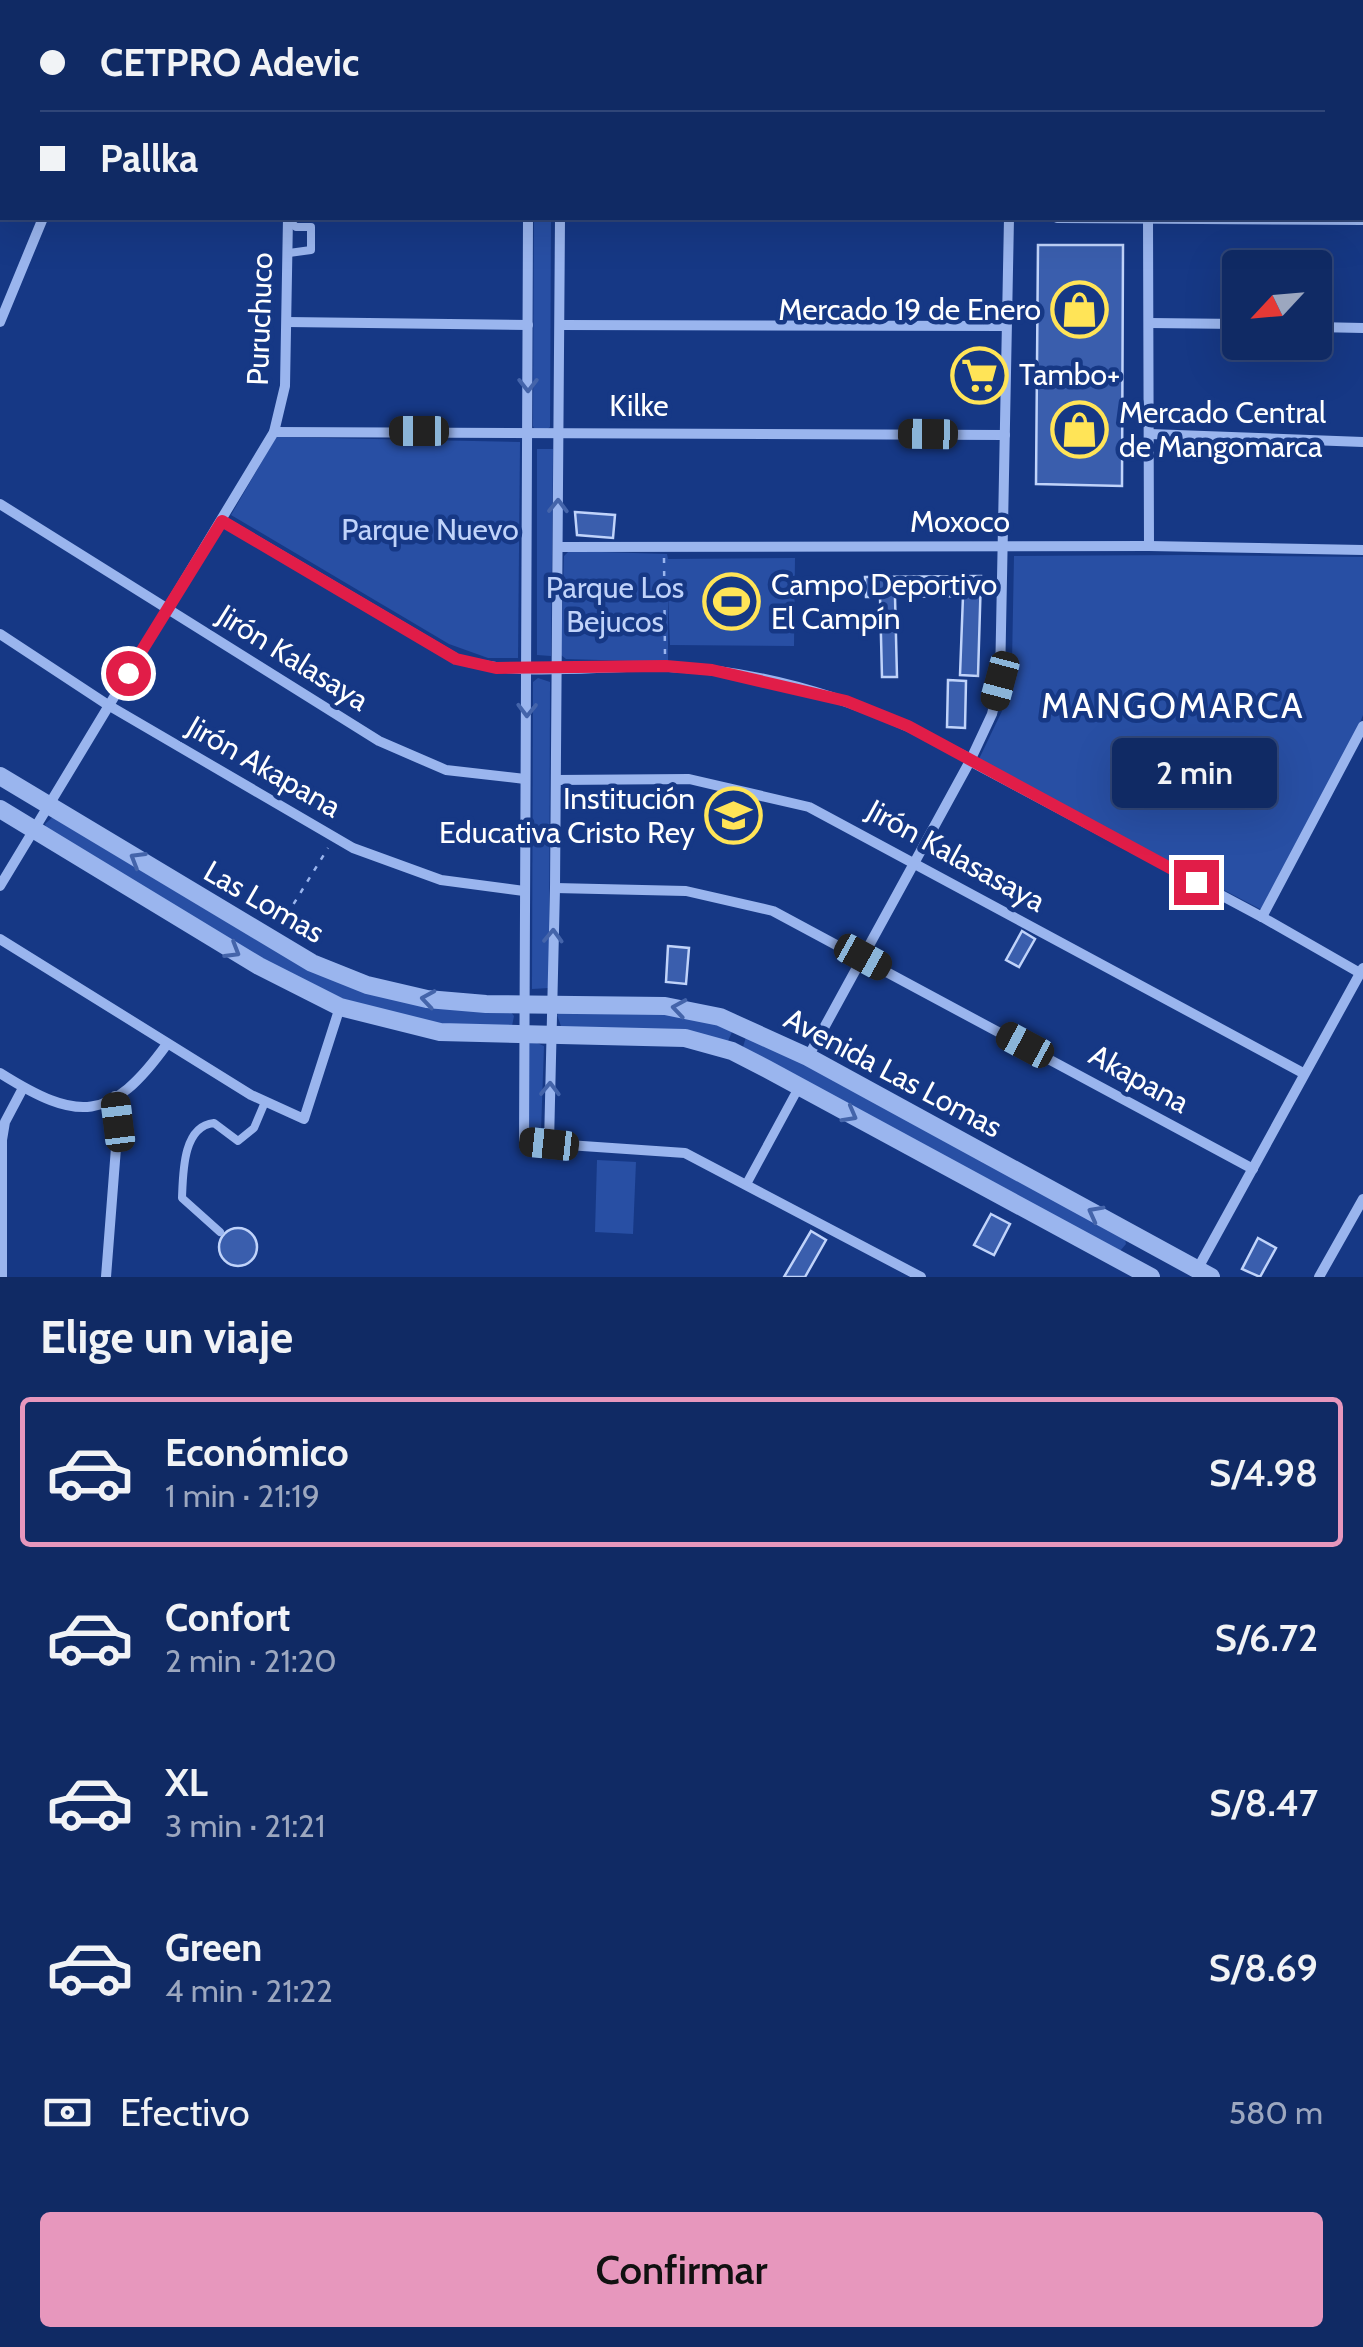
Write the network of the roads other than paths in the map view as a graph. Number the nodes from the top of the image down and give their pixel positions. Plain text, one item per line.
1 (42, 220) edge
2 (288, 220) edge
3 (289, 220) edge
4 (528, 220) edge
5 (560, 220) edge
6 (1008, 220) edge
7 (1148, 220) edge
8 (312, 222) edge
9 (300, 228) junction
10 (295, 253) junction
11 (0, 322) edge
12 (287, 322) junction
13 (1150, 323) junction
14 (1222, 324) edge
15 (528, 325) junction
16 (560, 325) junction
17 (1006, 326) junction
18 (1332, 327) edge
19 (1363, 328) edge
20 (528, 431) junction
21 (274, 432) junction
22 (559, 432) junction
23 (1150, 434) junction
24 (1005, 435) junction
25 (1363, 442) edge
26 (0, 504) edge
27 (222, 521) junction
28 (1148, 546) junction
29 (558, 547) junction
30 (1002, 547) junction
31 (1363, 550) edge
32 (168, 609) junction
33 (0, 634) edge
34 (556, 666) junction
35 (528, 668) junction
36 (108, 705) junction
37 (1363, 726) edge
38 (971, 760) junction
39 (0, 776) edge
40 (525, 779) junction
41 (556, 780) junction
42 (48, 805) junction
43 (0, 809) edge
44 (35, 830) junction
45 (915, 863) junction
46 (0, 886) edge
47 (555, 888) junction
48 (524, 891) junction
49 (1262, 916) junction
50 (0, 939) edge
51 (863, 957) junction
52 (1362, 970) edge
53 (552, 1002) junction
54 (525, 1003) junction
55 (340, 1007) junction
56 (742, 1026) junction
57 (525, 1034) junction
58 (551, 1034) junction
59 (166, 1044) junction
60 (732, 1051) junction
61 (808, 1057) junction
62 (1303, 1073) junction
63 (0, 1074) edge
64 (799, 1087) junction
65 (23, 1088) junction
66 (115, 1096) junction
67 (265, 1102) junction
68 (549, 1144) junction
69 (1252, 1168) junction
70 (1, 1181) edge
71 (747, 1183) junction
72 (1363, 1199) edge
73 (220, 1232) dead end
74 (1138, 1236) junction
75 (1125, 1262) junction
76 (1204, 1273) edge
77 (2, 1277) edge
78 (106, 1277) edge
79 (921, 1277) edge
80 (1151, 1277) edge
81 (1319, 1277) edge

1 - 11 street
2 - 10 street, Puruchuco
3 - 9 lane
4 - 15 street
5 - 16 street
6 - 17 street
7 - 13 street
8 - 9 lane
8 - 10 lane
9 - 10 lane
10 - 12 street, Puruchuco
12 - 15 street
12 - 21 street, Puruchuco
13 - 14 street
13 - 23 street
15 -> 20 street
16 - 17 street
16 - 22 street
17 - 24 street
18 - 19 street
20 - 21 street, Kilke
20 - 22 street, Kilke
20 - 35 street
21 - 27 street, Puruchuco
22 - 24 street, Kilke
29 -> 22 street
23 - 25 street
23 - 28 street
24 - 30 street
26 - 32 street, Jirón Kalasaya
27 - 32 street, Puruchuco
27 - 35 street
28 - 30 street, Moxoco
28 - 31 street, Moxoco
29 - 30 street, Moxoco
29 - 34 street
30 - 38 street
32 - 36 street, Puruchuco
32 - 40 street, Jirón Kalasaya
33 - 36 street, Jirón Akapana
34 - 35 street
34 - 38 street
34 - 41 street
35 -> 40 street
36 - 42 street, Puruchuco
36 - 48 street, Jirón Akapana
37 - 49 street
38 - 45 street
38 - 49 street
39 - 42 street, Las Lomas
40 - 48 street
41 - 45 street, Jirón Kalasasaya
41 - 47 street
42 - 44 street, Puruchuco
54 -> 42 street, Las Lomas
43 - 44 street, Las Lomas
44 - 46 street, Puruchuco
44 -> 55 street, Las Lomas
45 - 51 street
45 - 62 street, Jirón Kalasasaya
47 - 51 street, Akapana
53 -> 47 street
48 - 54 street
49 - 52 street
50 - 59 street
51 - 61 street
51 - 69 street, Akapana
52 - 62 street
53 - 54 street, Avenida Las Lomas
56 -> 53 street, Avenida Las Lomas
53 - 58 street
54 - 57 street
55 - 57 street, Las Lomas
55 - 67 street
56 - 60 street
56 - 61 street, Avenida Las Lomas
57 - 58 street, Avenida Las Lomas
57 - 68 street
58 - 60 street, Avenida Las Lomas
68 -> 58 street
59 - 66 street
59 - 67 street
60 - 64 street, Avenida Las Lomas
74 -> 61 street, Avenida Las Lomas
62 - 69 street
63 - 65 street
64 - 71 street
64 -> 75 street, Avenida Las Lomas
65 - 66 street
65 - 70 street
66 - 78 street
67 - 73 lane
68 - 71 street
69 - 76 street
70 - 77 street
71 - 79 street
72 - 81 street
74 - 75 street
74 - 76 street, Avenida Las Lomas
75 - 80 street, Avenida Las Lomas

